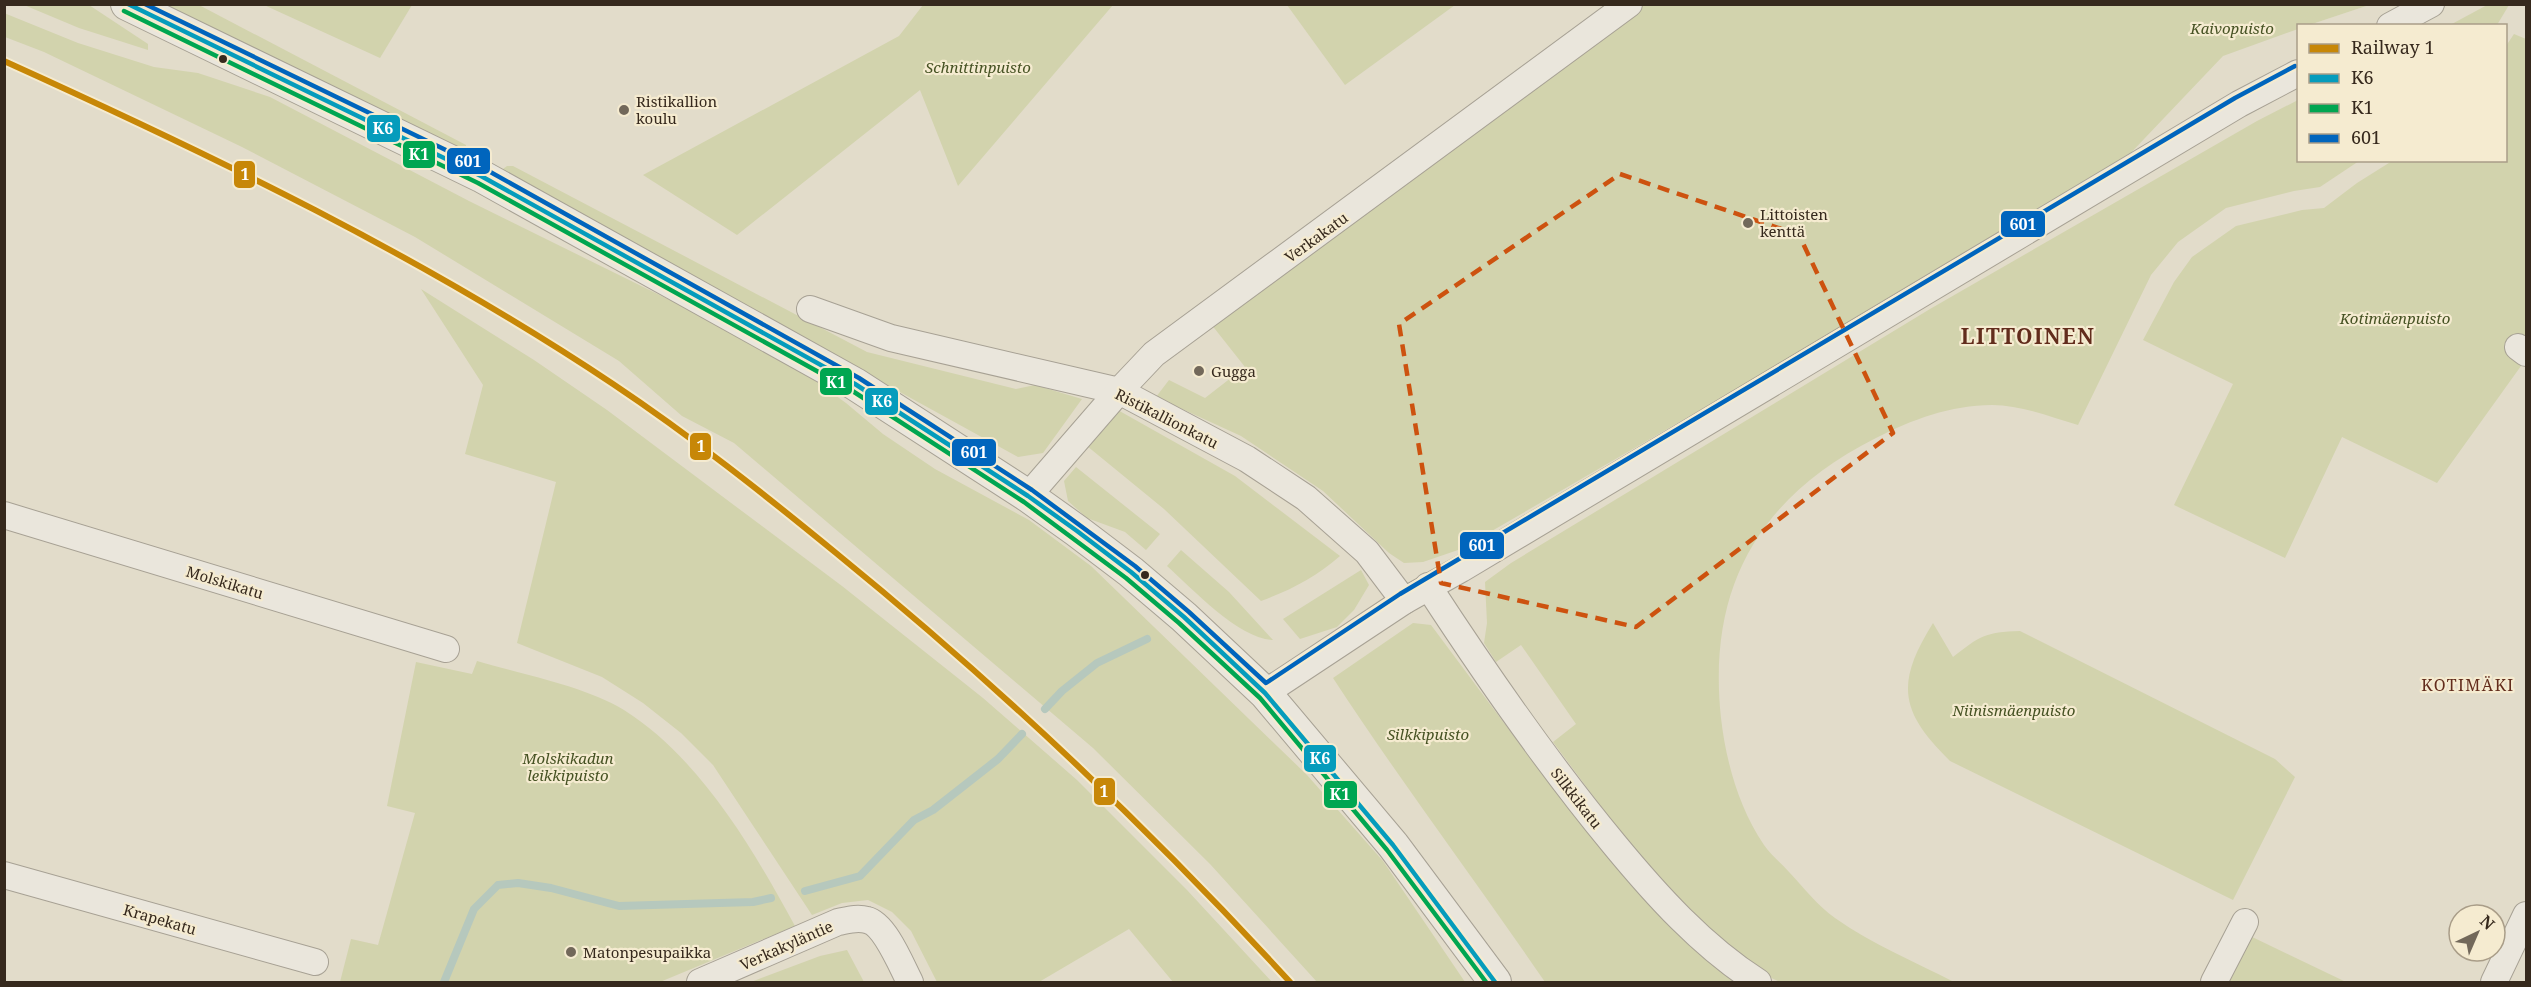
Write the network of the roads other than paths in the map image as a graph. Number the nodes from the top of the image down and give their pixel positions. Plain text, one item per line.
1 (127, 4) edge
2 (1629, 4) edge
3 (2431, 4) edge
4 (2394, 24) edge
5 (2297, 74) edge
6 (810, 309) dead end
7 (1119, 391) junction
8 (1028, 496) junction
9 (4, 515) edge
10 (1428, 586) junction
11 (1404, 601) junction
12 (447, 649) dead end
13 (1265, 693) junction
14 (4, 875) edge
15 (2526, 915) edge
16 (2245, 922) dead end
17 (315, 962) dead end
18 (700, 982) edge
19 (910, 982) edge
20 (1495, 982) edge
21 (1758, 982) edge
22 (2214, 982) edge
23 (2494, 982) edge

1 - 8 street
2 - 7 street, Verkakatu
3 - 4 street
5 - 10 street
6 - 7 street, Ristikallionkatu
7 - 8 street, Verkakatu
7 - 11 street, Ristikallionkatu
8 - 13 street
9 - 12 street, Molskikatu
10 - 11 street
10 - 21 street, Silkkikatu
11 - 13 street
13 - 20 street
14 - 17 street, Krapekatu
15 - 23 street
16 - 22 street
18 - 19 street, Verkakyläntie

